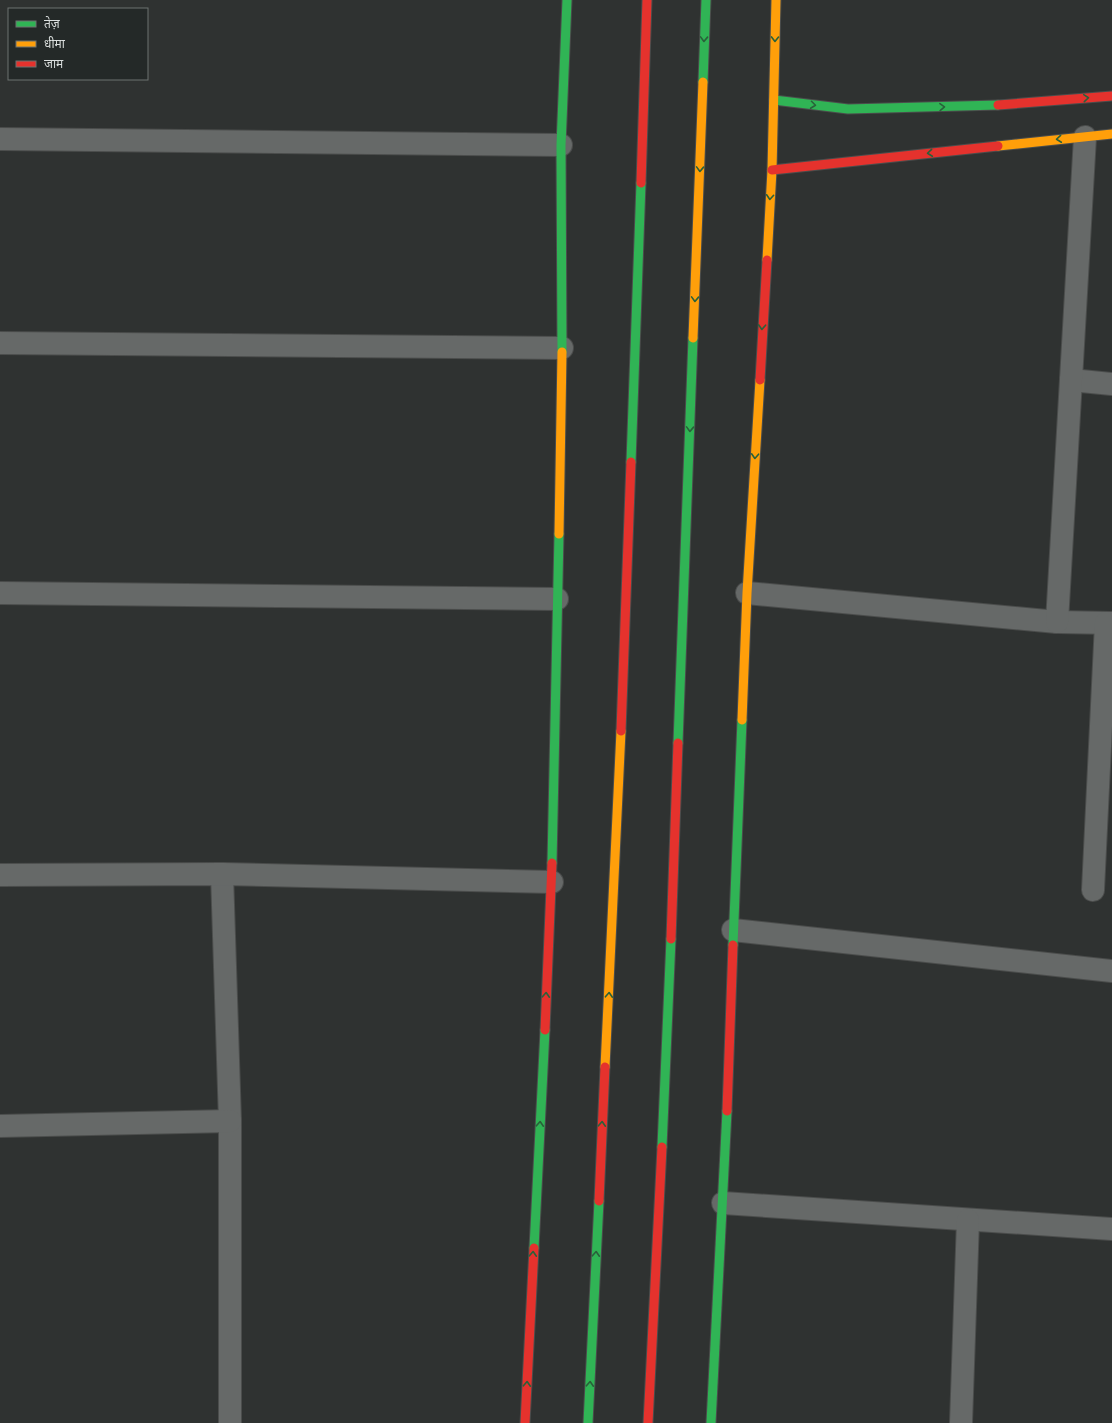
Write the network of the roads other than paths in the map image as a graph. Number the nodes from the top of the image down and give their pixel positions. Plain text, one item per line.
1 (567, 0) edge
2 (647, 0) edge
3 (706, 0) edge
4 (776, 0) edge
5 (1112, 96) edge
6 (774, 100) junction
7 (1112, 134) edge
8 (1085, 137) junction
9 (0, 139) edge
10 (560, 145) junction
11 (772, 170) junction
12 (0, 343) edge
13 (562, 348) junction
14 (1071, 380) junction
15 (1112, 384) edge
16 (0, 593) edge
17 (747, 593) junction
18 (557, 599) junction
19 (1058, 622) junction
20 (1109, 623) edge
21 (222, 874) junction
22 (0, 875) edge
23 (552, 882) junction
24 (1093, 890) dead end
25 (733, 930) junction
26 (1112, 971) edge
27 (230, 1121) junction
28 (0, 1126) edge
29 (723, 1203) junction
30 (968, 1220) junction
31 (1112, 1229) edge
32 (230, 1423) edge
33 (525, 1423) edge
34 (588, 1423) edge
35 (648, 1423) edge
36 (711, 1423) edge
37 (961, 1423) edge

1 - 10 main road
34 -> 2 main road
3 -> 35 main road
4 -> 6 main road
6 -> 5 main road
6 - 11 main road
7 - 8 main road
8 -> 11 main road
8 - 14 street
9 - 10 street
10 - 13 main road
11 -> 17 main road
12 - 13 street
13 - 18 main road
14 - 15 street
14 - 19 street
16 - 18 street
17 - 19 street
17 - 25 main road
18 - 23 main road
19 - 20 street
20 - 24 street
21 - 22 street
21 - 23 street
21 - 27 street
33 -> 23 main road
25 - 26 street
25 - 29 main road
27 - 28 street
27 - 32 street
29 - 30 street
29 - 36 main road
30 - 31 street
30 - 37 street

